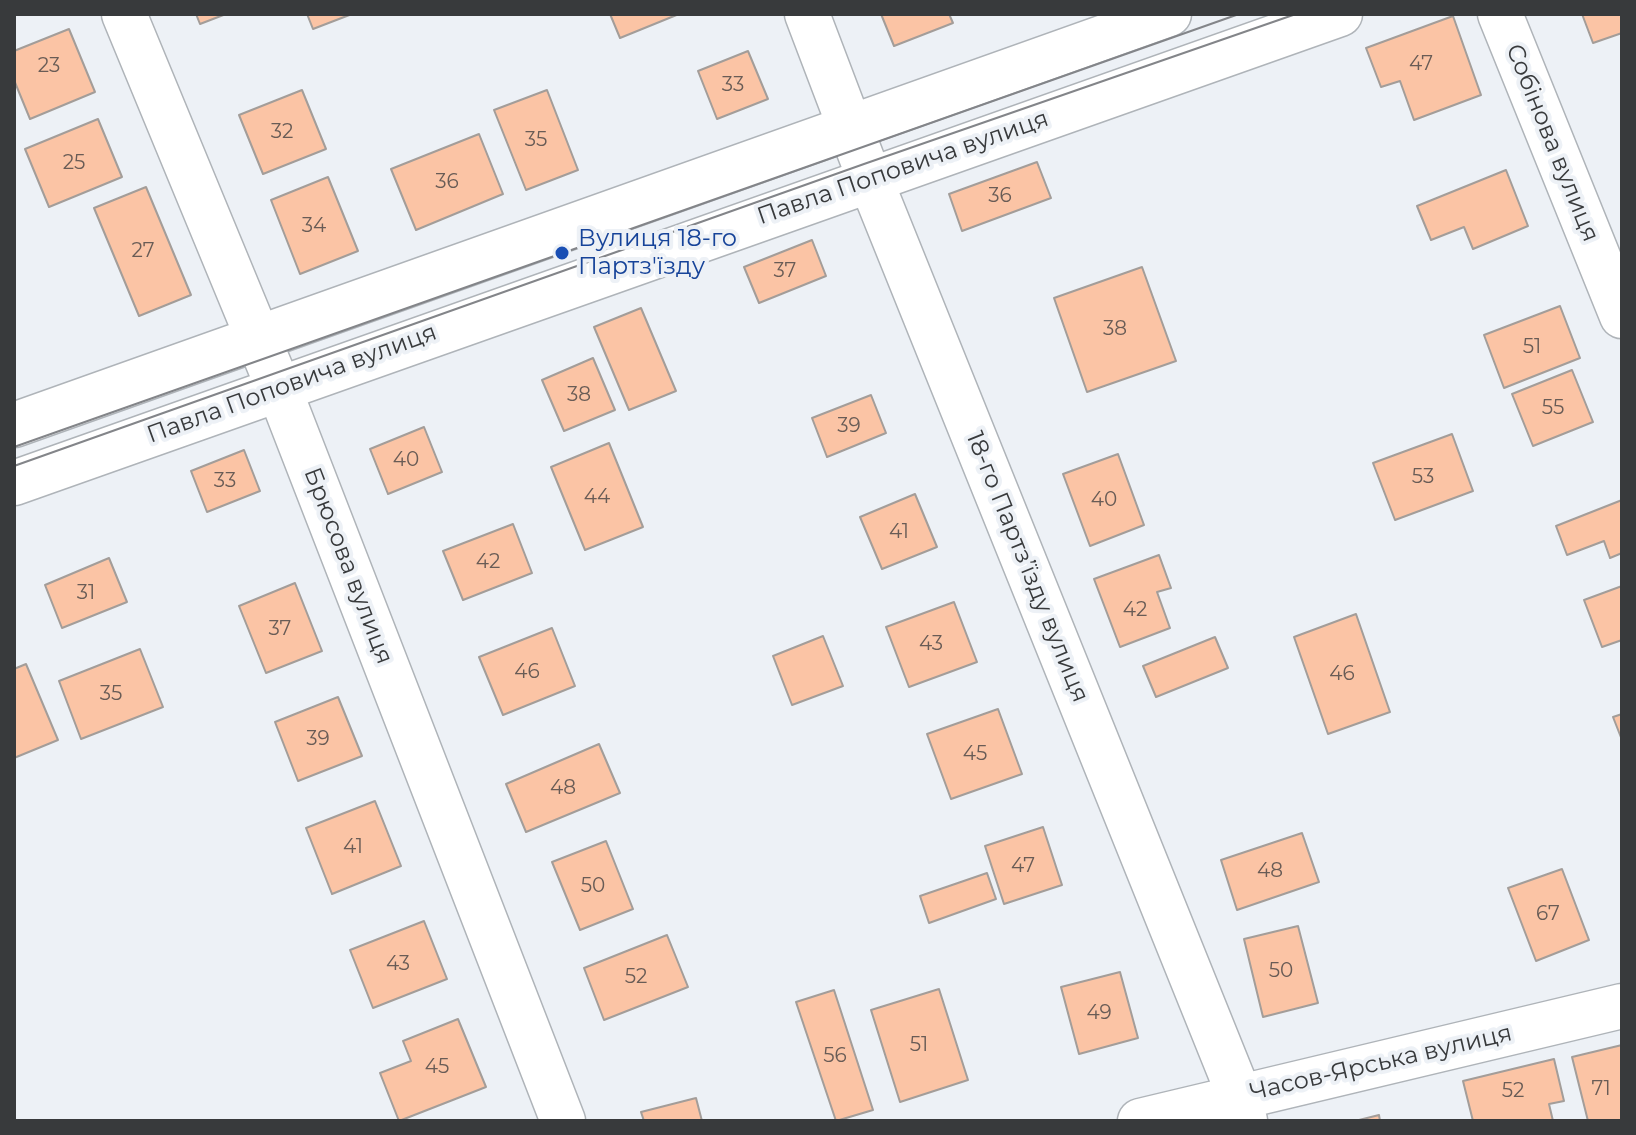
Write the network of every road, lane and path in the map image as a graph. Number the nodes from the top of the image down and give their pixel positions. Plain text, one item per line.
1 (124, 14) edge
2 (807, 14) edge
3 (1169, 14) edge
4 (1340, 14) edge
5 (1500, 14) edge
6 (850, 128) junction
7 (871, 180) junction
8 (1622, 316) edge
9 (256, 338) junction
10 (279, 389) junction
11 (14, 425) edge
12 (14, 483) edge
13 (1622, 1006) edge
14 (1242, 1109) edge
15 (563, 1121) edge
16 (1140, 1121) edge

1 - 9 street, Брюсова вулиця
2 - 6 street, 18-го Партз’їзду вулиця
3 - 6 street
4 - 7 street, Павла Поповича вулиця
5 - 8 street, Собінова вулиця
6 - 7 street, 18-го Партз’їзду вулиця
6 - 9 street
7 - 10 street, Павла Поповича вулиця
7 - 14 street, 18-го Партз’їзду вулиця
9 - 10 street, Брюсова вулиця
9 - 11 street
10 - 12 street, Павла Поповича вулиця
10 - 15 street, Брюсова вулиця
13 - 14 street, Часов-Ярська вулиця
14 - 16 street, Часов-Ярська вулиця

